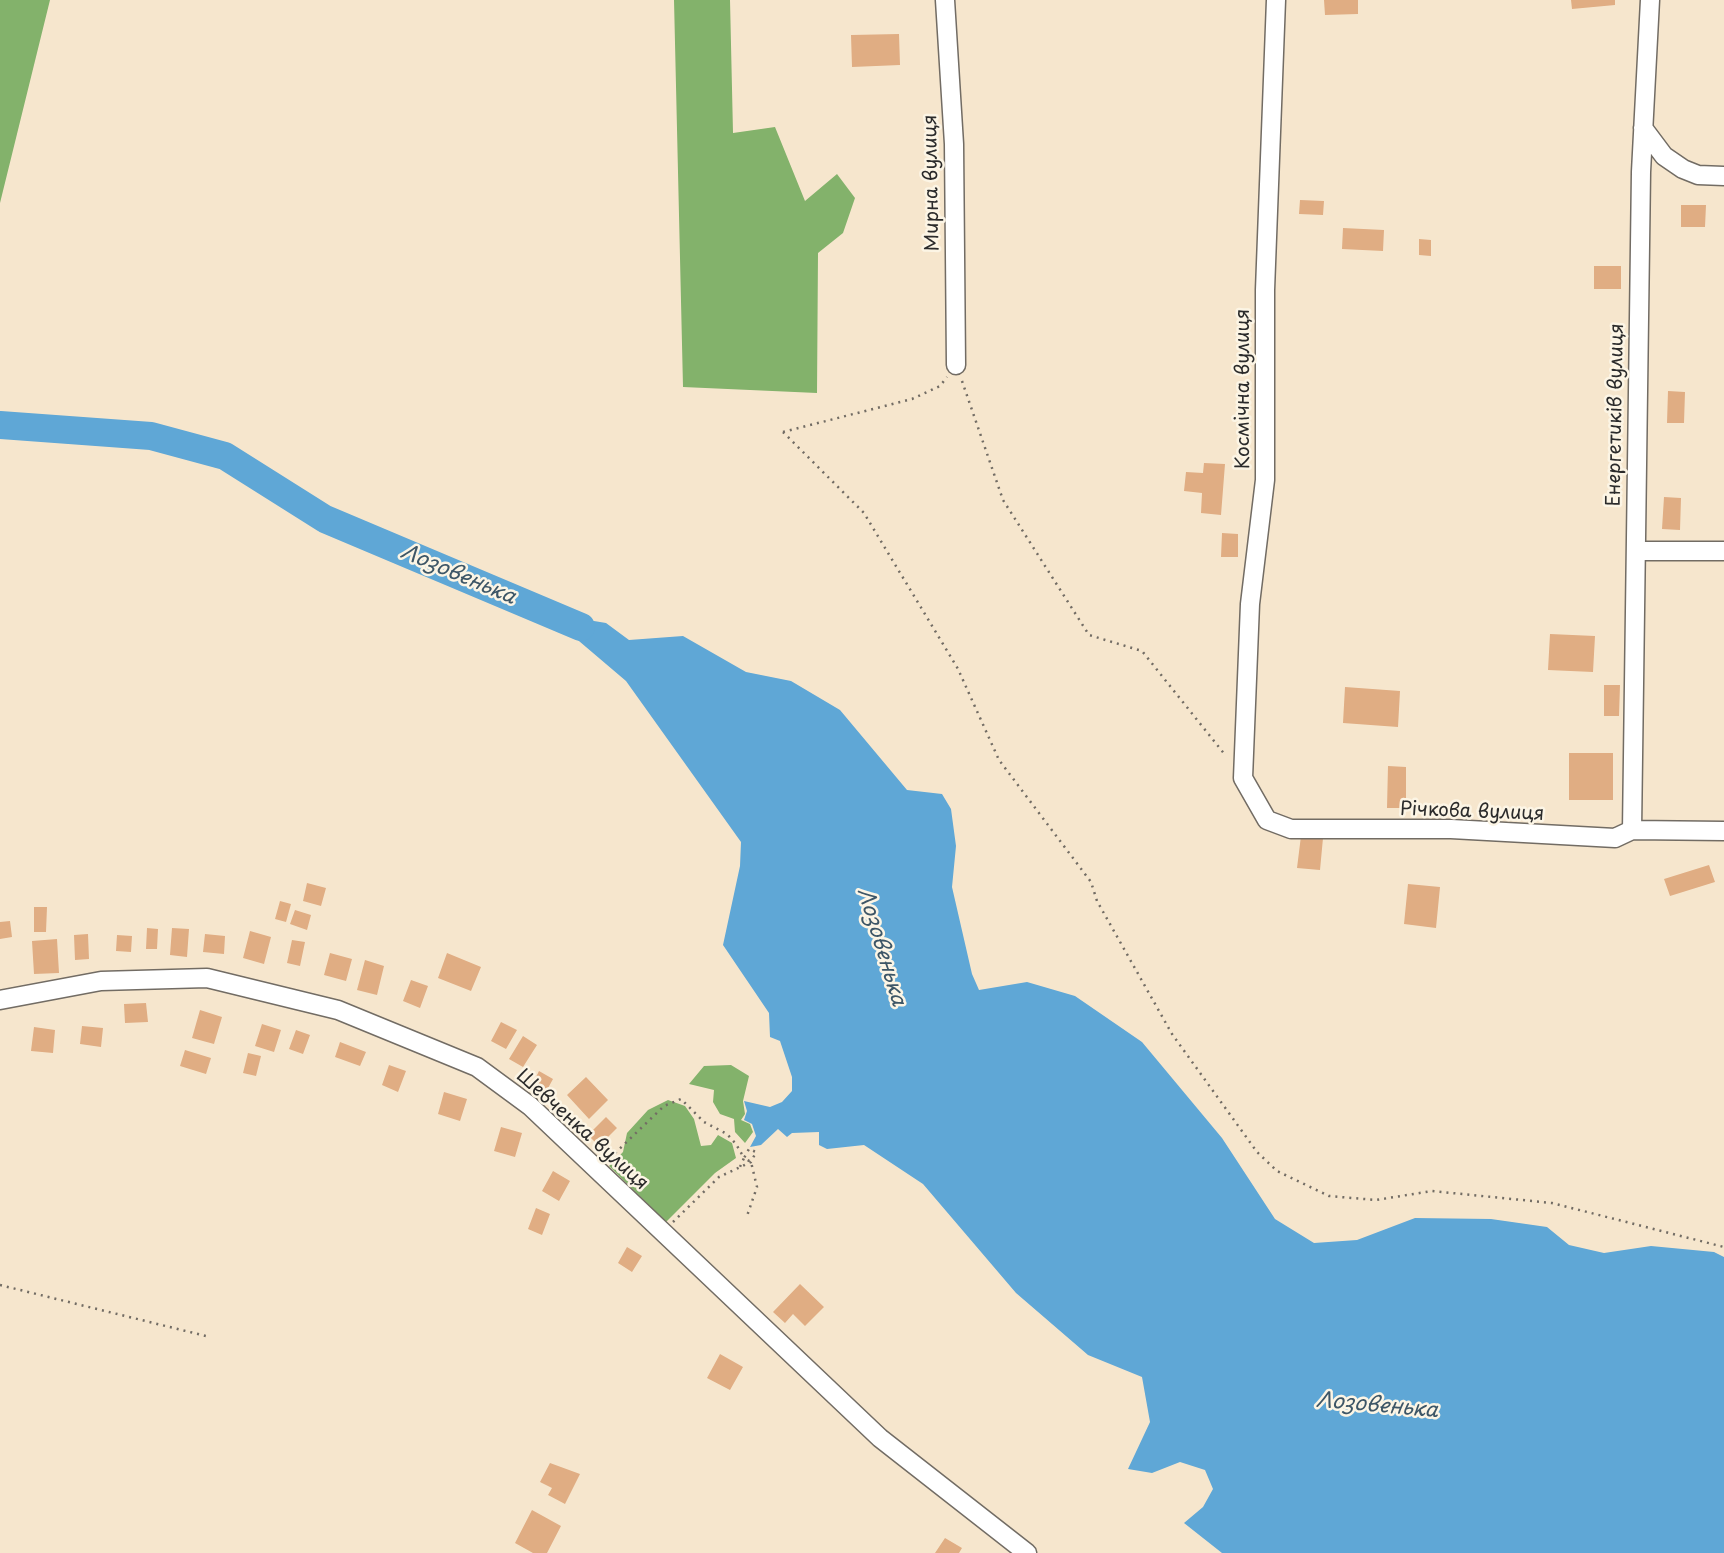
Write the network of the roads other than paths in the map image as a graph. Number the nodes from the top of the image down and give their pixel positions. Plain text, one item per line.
1 (945, 0) edge
2 (1276, 0) edge
3 (1650, 0) edge
4 (1643, 128) junction
5 (1724, 176) edge
6 (956, 365) road end
7 (1636, 551) junction
8 (1724, 551) edge
9 (1244, 778) joint
10 (1632, 830) junction
11 (1724, 831) edge
12 (0, 1000) edge
13 (1027, 1553) edge

1 - 6 street, Мирна вулиця
2 - 9 street, Космічна вулиця
3 - 4 street, Енергетиків вулиця
4 - 5 street
4 - 7 street, Енергетиків вулиця
7 - 8 street
7 - 10 street, Енергетиків вулиця
9 - 10 street, Річкова вулиця
10 - 11 street, Річкова вулиця
12 - 13 street, Шевченка вулиця

